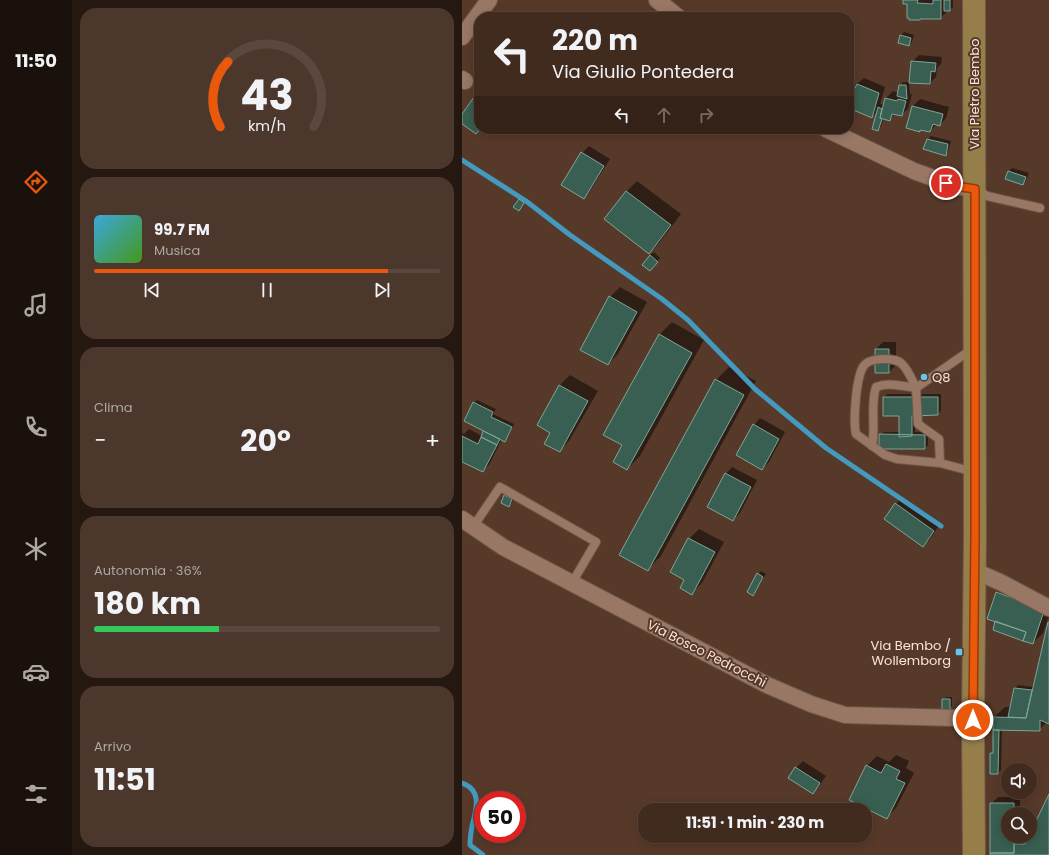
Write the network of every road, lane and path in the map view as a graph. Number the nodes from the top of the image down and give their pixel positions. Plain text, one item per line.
1 (489, 0) edge
2 (657, 0) edge
3 (974, 0) edge
4 (480, 12) edge
5 (672, 12) edge
6 (474, 21) edge
7 (462, 38) edge
8 (836, 134) edge
9 (975, 189) junction
10 (1040, 208) dead end
11 (975, 348) junction
12 (916, 388) junction
13 (872, 446) junction
14 (940, 464) junction
15 (974, 472) junction
16 (467, 523) edge
17 (974, 574) junction
18 (572, 583) junction
19 (1049, 608) edge
20 (973, 720) junction
21 (974, 855) edge

1 - 4 street
2 - 5 street
3 - 9 main road, Via Pietro Bembo
6 - 7 street
8 - 9 street
9 - 10 lane
9 - 11 main road, Via Pietro Bembo
11 - 12 lane
11 - 15 main road, Via Pietro Bembo
12 - 13 lane
12 - 13 lane
12 - 14 lane
13 - 14 lane
14 - 15 lane
15 - 17 main road, Via Pietro Bembo
16 - 18 street, Via Bosco Pedrocchi
16 - 18 lane
17 - 19 street
17 - 20 main road, Via Pietro Bembo
18 - 20 street, Via Bosco Pedrocchi
20 - 21 main road, Via Pietro Bembo

